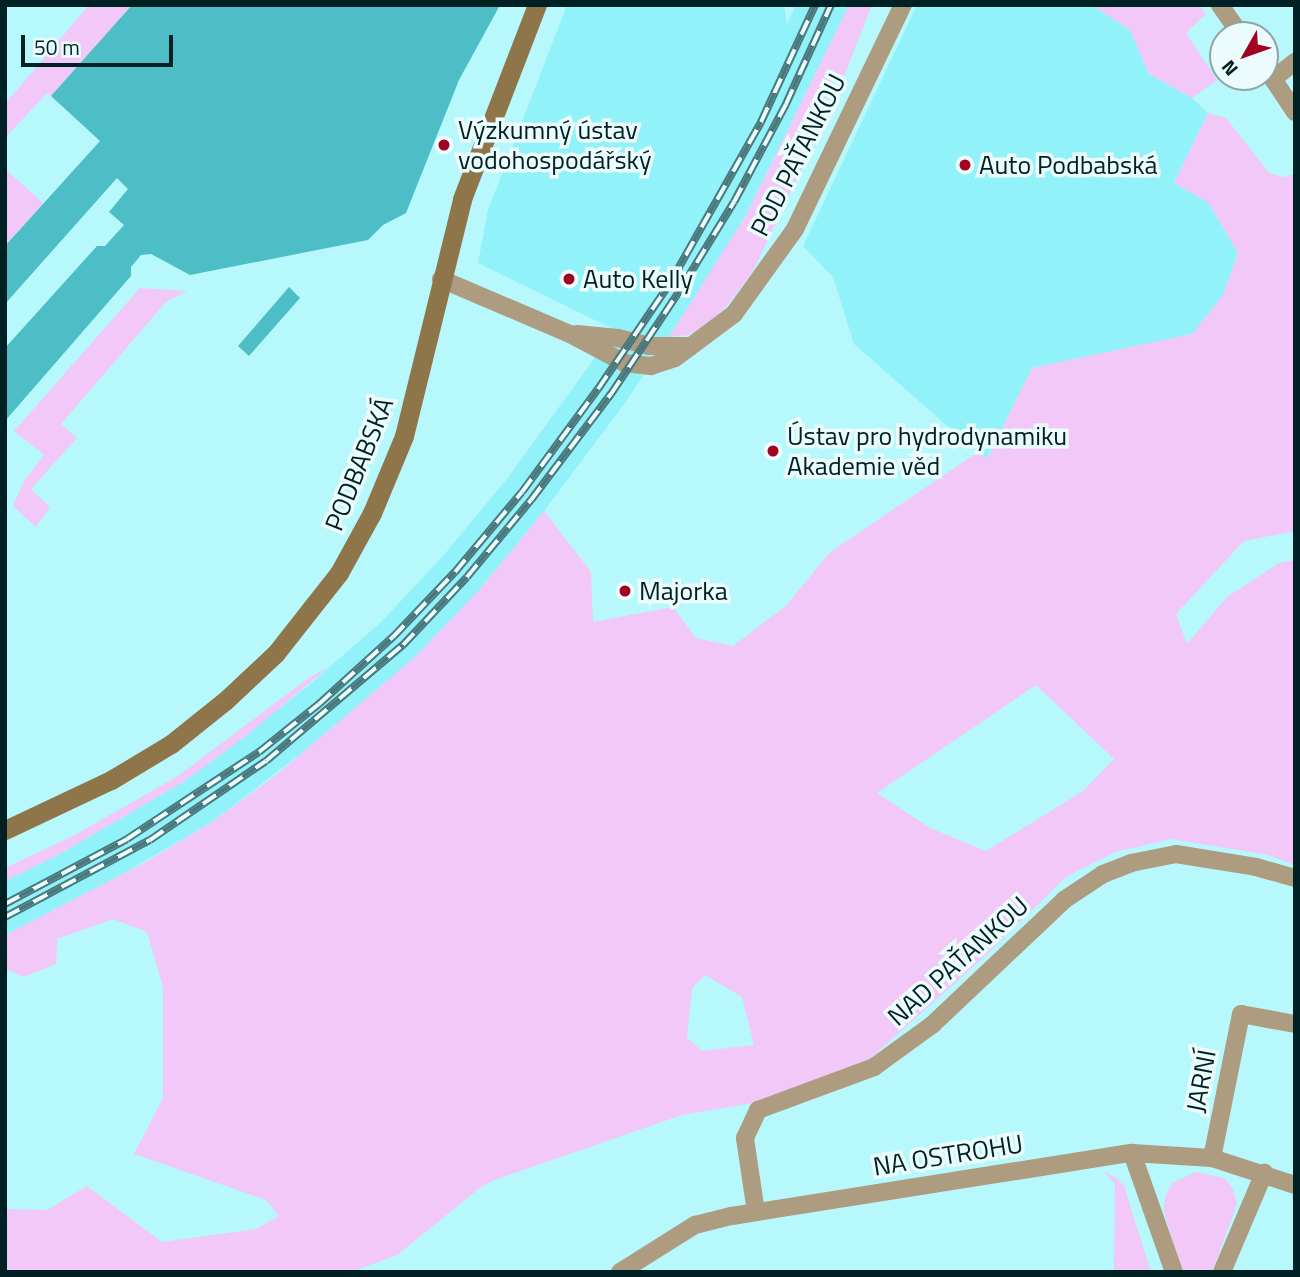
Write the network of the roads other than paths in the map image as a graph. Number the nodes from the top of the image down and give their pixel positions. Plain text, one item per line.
1 (537, 5) edge
2 (903, 5) edge
3 (1220, 5) edge
4 (1231, 21) edge
5 (1279, 88) edge
6 (1295, 113) edge
7 (441, 279) junction
8 (5, 830) edge
9 (1295, 878) edge
10 (1295, 1024) edge
11 (1132, 1153) junction
12 (1212, 1158) junction
13 (1264, 1173) junction
14 (1295, 1185) edge
15 (756, 1212) junction
16 (621, 1272) edge
17 (1174, 1272) edge
18 (1222, 1272) edge

1 - 7 main road, PODBABSKÁ
2 - 7 street, POD PAŤANKOU
3 - 4 street
5 - 6 street
7 - 8 main road, PODBABSKÁ
9 - 15 street, NAD PAŤANKOU
10 - 12 street, JARNÍ
11 - 12 street, NA OSTROHU
11 - 15 street, NA OSTROHU
11 - 17 street
12 - 13 street, NA OSTROHU
13 - 14 street, NA OSTROHU
13 - 18 street
15 - 16 street, NA OSTROHU

